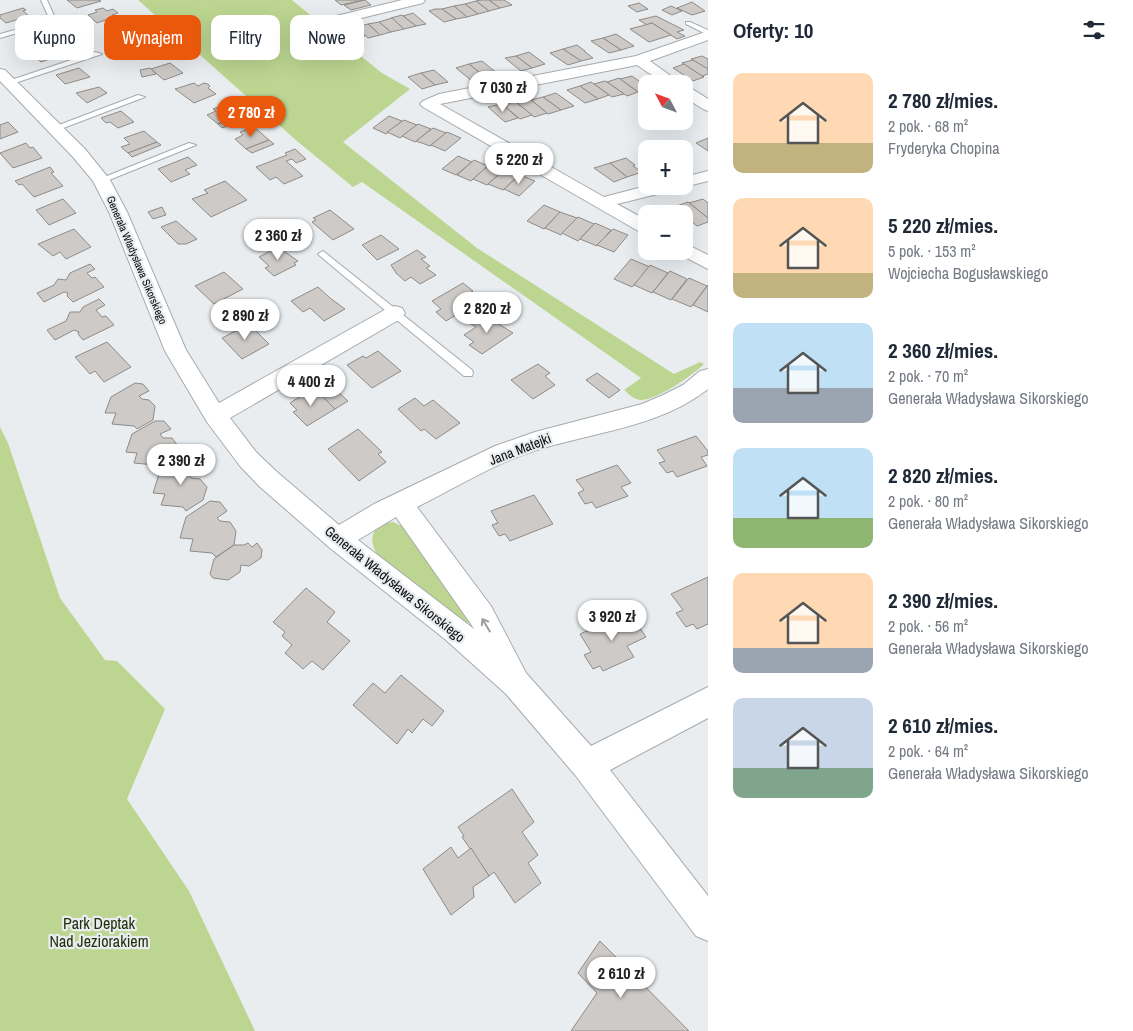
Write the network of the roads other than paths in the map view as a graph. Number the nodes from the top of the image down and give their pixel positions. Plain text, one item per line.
1 (44, 0) edge
2 (418, 0) edge
3 (402, 2) edge
4 (353, 15) edge
5 (688, 23) dead end
6 (708, 34) edge
7 (0, 36) edge
8 (98, 54) dead end
9 (639, 60) junction
10 (662, 75) edge
11 (5, 78) edge
12 (693, 96) edge
13 (141, 97) dead end
14 (708, 106) edge
15 (55, 128) junction
16 (192, 145) dead end
17 (708, 176) edge
18 (101, 180) junction
19 (693, 180) edge
20 (638, 194) edge
21 (601, 203) junction
22 (638, 224) edge
23 (323, 254) dead end
24 (693, 254) edge
25 (708, 263) edge
26 (395, 313) junction
27 (468, 373) dead end
28 (708, 377) edge
29 (215, 416) junction
30 (400, 503) junction
31 (339, 540) junction
32 (516, 684) junction
33 (708, 702) edge
34 (588, 765) junction
35 (708, 924) edge

1 - 7 lane
2 - 3 street
3 - 4 street
5 - 6 lane
6 - 9 street
8 - 11 lane
9 - 10 street
9 - 21 street
11 - 15 street, Generała Władysława Sikorskiego
12 - 14 street
13 - 15 lane
15 - 18 street, Generała Władysława Sikorskiego
16 - 18 lane
17 - 19 street
18 - 29 street, Generała Władysława Sikorskiego
20 - 21 street
21 - 22 street
23 - 26 lane
24 - 25 street
26 - 27 lane
26 - 29 street
28 - 30 street, Jana Matejki
29 - 31 street, Generała Władysława Sikorskiego
30 - 31 street, Jana Matejki
32 -> 30 street, Generała Władysława Sikorskiego
31 - 32 street, Generała Władysława Sikorskiego
32 - 34 street, Generała Władysława Sikorskiego
33 - 34 street
34 - 35 street, Generała Władysława Sikorskiego

